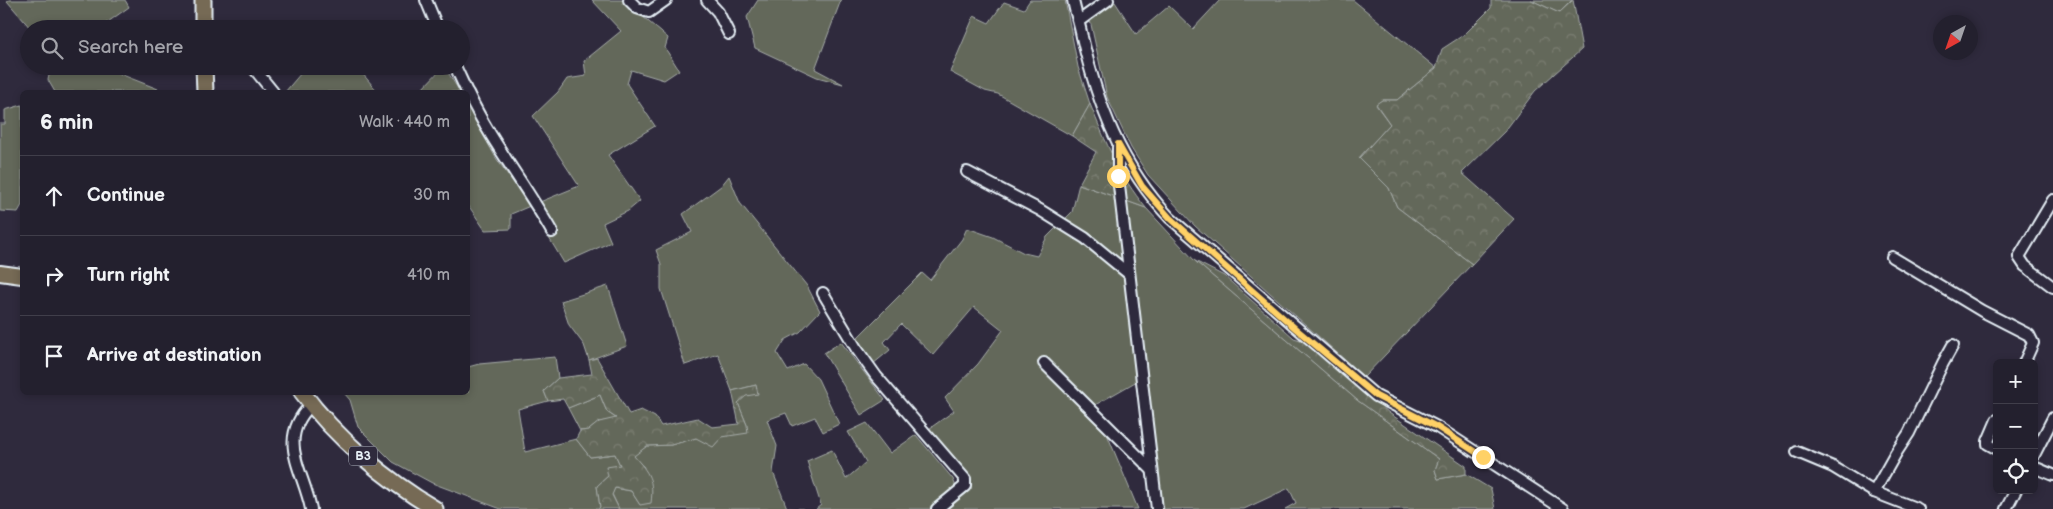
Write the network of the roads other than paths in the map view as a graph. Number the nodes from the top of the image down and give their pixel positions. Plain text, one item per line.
1 (203, 0) edge
2 (426, 0) edge
3 (629, 0) edge
4 (666, 0) edge
5 (707, 0) edge
6 (1073, 0) edge
7 (1108, 0) edge
8 (203, 20) edge
9 (434, 20) edge
10 (1079, 21) junction
11 (729, 34) dead end
12 (204, 75) edge
13 (259, 75) edge
14 (459, 75) edge
15 (205, 90) edge
16 (271, 90) edge
17 (467, 90) edge
18 (470, 97) edge
19 (1118, 144) junction
20 (967, 172) dead end
21 (2053, 200) edge
22 (552, 232) dead end
23 (1892, 257) dead end
24 (0, 273) edge
25 (1129, 274) junction
26 (20, 276) edge
27 (2053, 287) edge
28 (823, 293) dead end
29 (1954, 345) dead end
30 (2026, 359) edge
31 (1044, 363) dead end
32 (304, 395) edge
33 (311, 405) junction
34 (2053, 418) edge
35 (1993, 429) edge
36 (1993, 447) edge
37 (2037, 449) edge
38 (1797, 452) dead end
39 (2038, 469) edge
40 (1152, 470) junction
41 (2053, 475) edge
42 (1874, 492) junction
43 (2014, 494) edge
44 (1914, 508) edge
45 (311, 509) edge
46 (435, 509) edge
47 (937, 509) edge
48 (1157, 509) edge
49 (1564, 509) edge
50 (2006, 509) edge

1 - 8 highway
2 - 9 street
3 - 4 street
5 - 11 street
6 - 10 street
7 - 10 street
10 - 19 street
12 - 15 highway
13 - 16 street
14 - 17 street
18 - 22 street
19 - 25 street
19 - 49 street
20 - 25 street
21 - 27 street
23 - 30 street
24 - 26 main road
25 - 40 street
28 - 47 street
29 - 42 street
31 - 40 street
32 - 33 highway, B3
33 - 45 street
33 - 46 highway, B3
34 - 37 street
35 - 36 street
38 - 42 street
39 - 41 street
40 - 48 street
42 - 44 street
43 - 50 street

